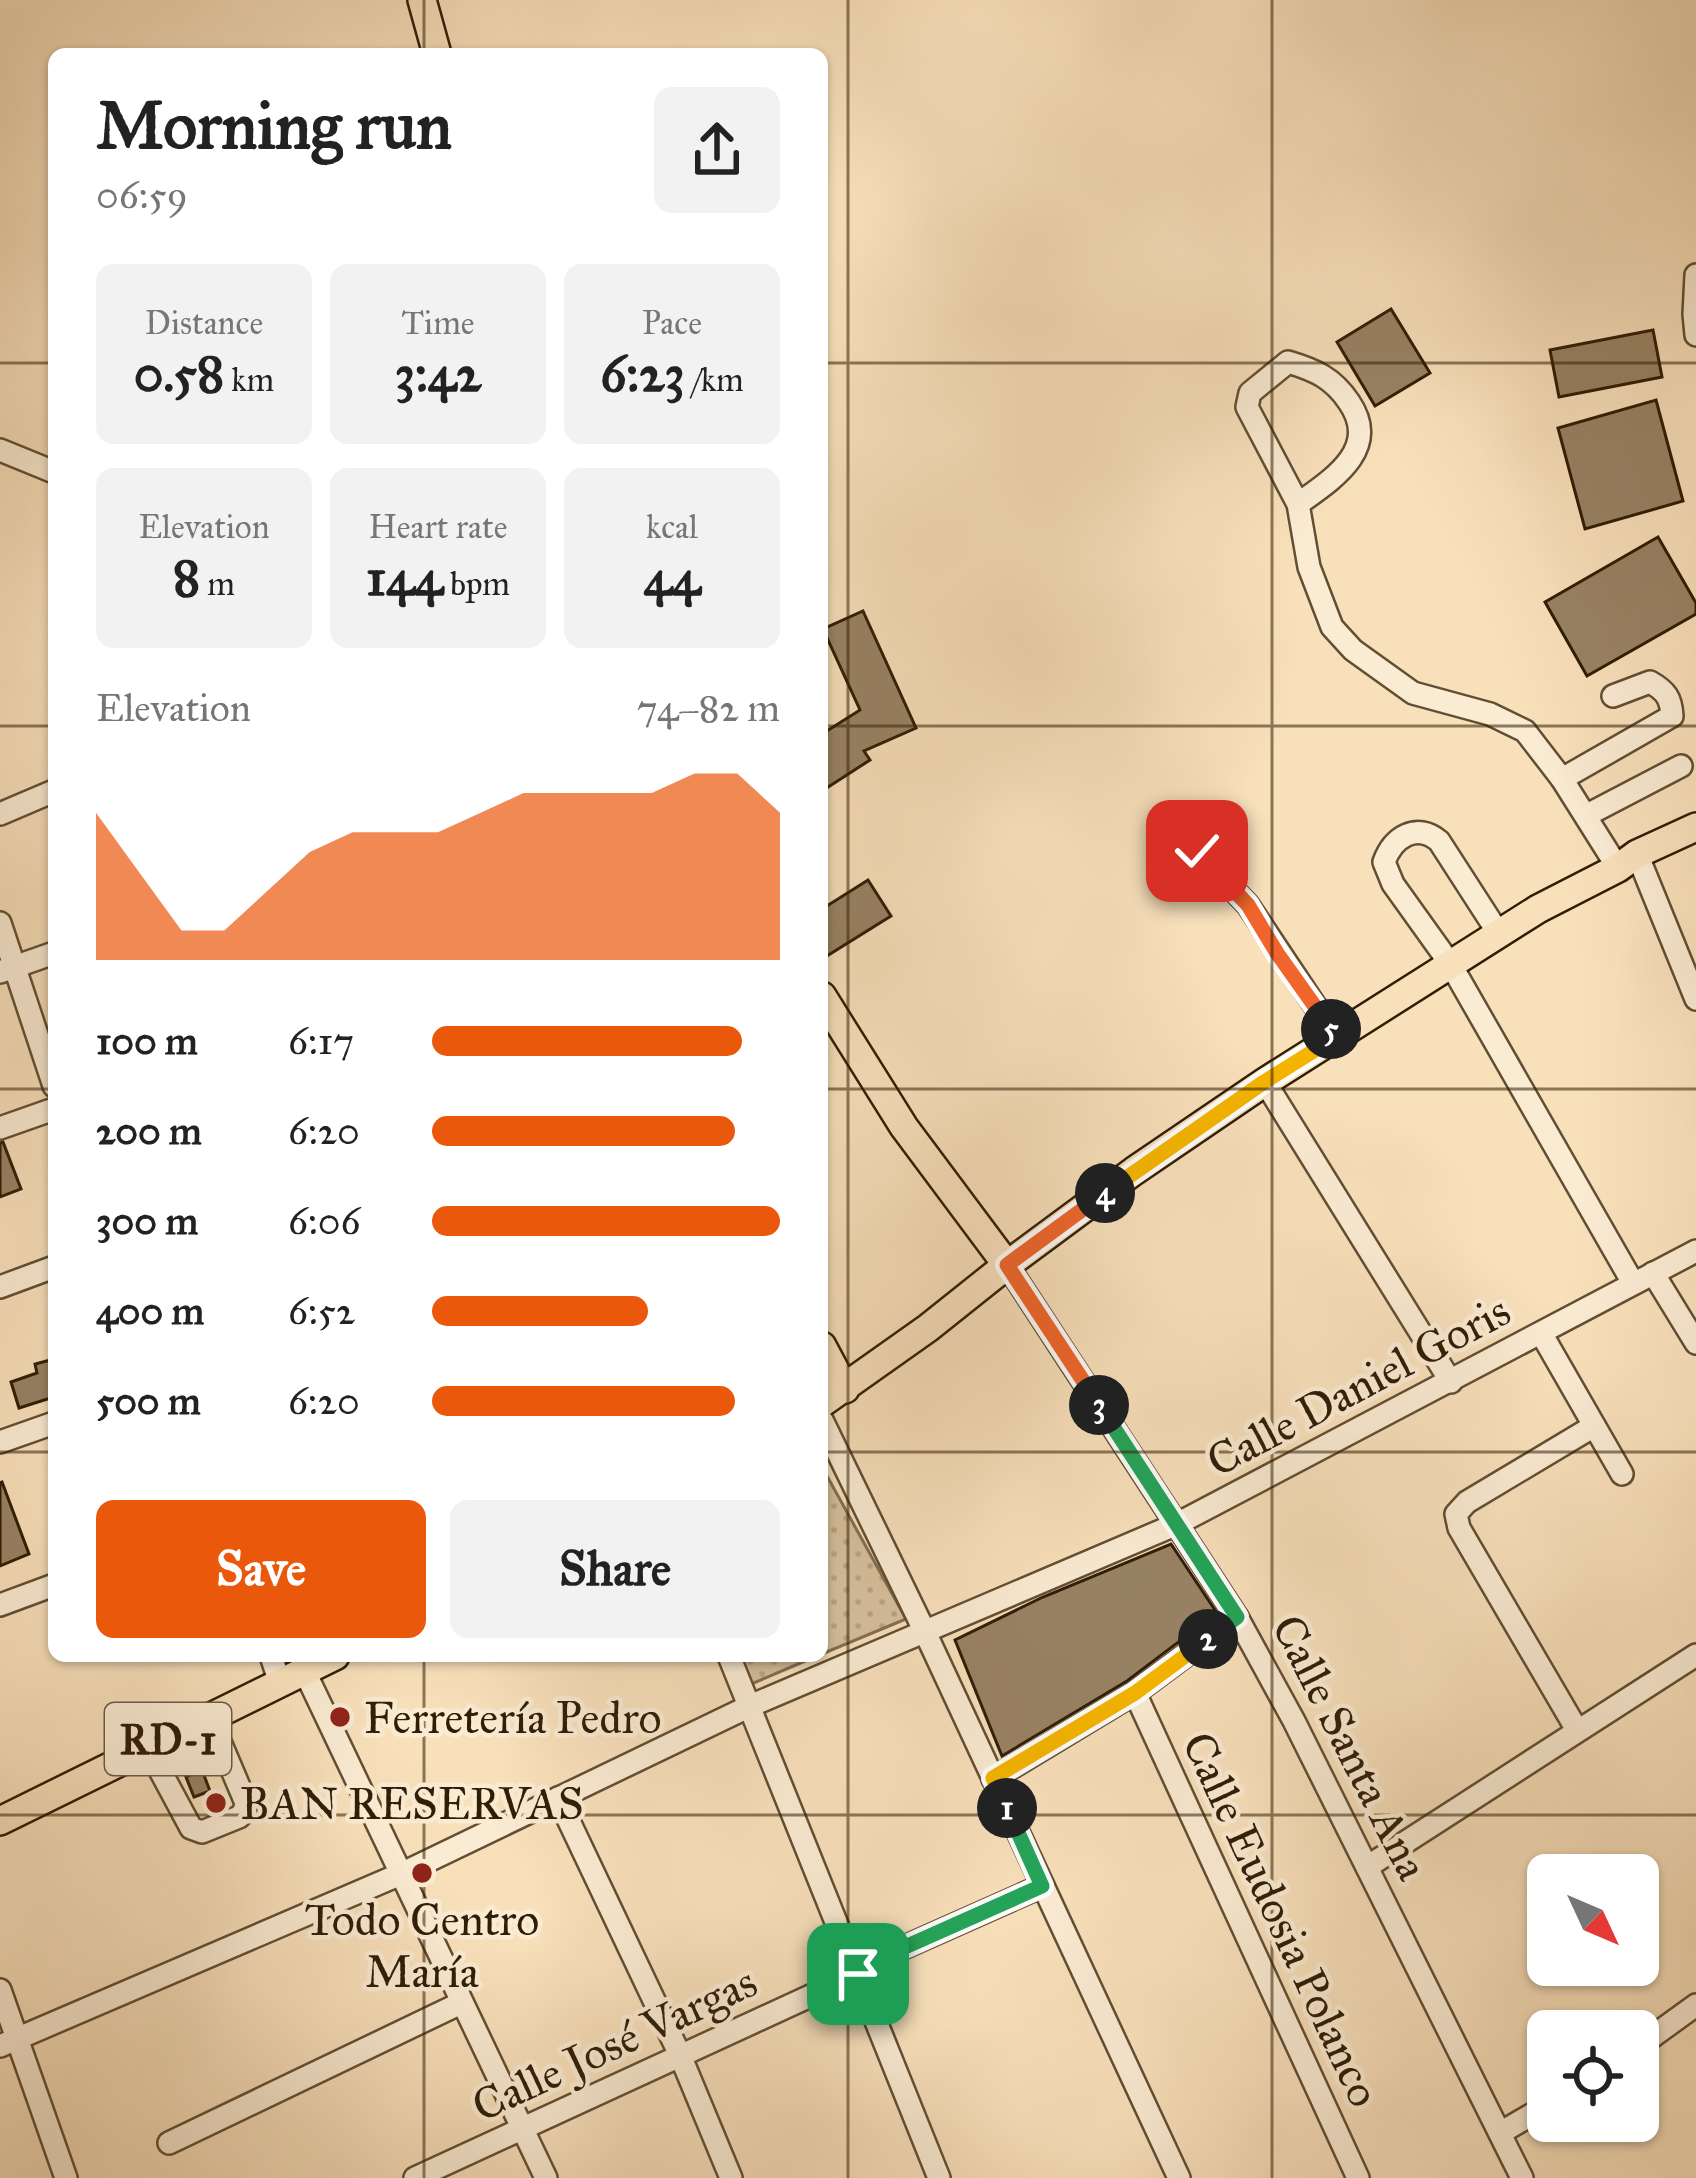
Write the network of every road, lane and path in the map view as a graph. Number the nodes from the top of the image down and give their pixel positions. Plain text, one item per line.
1 (422, 0) edge
2 (435, 48) edge
3 (1696, 275) edge
4 (1696, 335) edge
5 (0, 450) edge
6 (48, 470) edge
7 (1298, 504) junction
8 (1612, 697) dead end
9 (1681, 766) dead end
10 (1562, 778) junction
11 (48, 794) edge
12 (0, 814) edge
13 (1587, 815) junction
14 (1696, 826) edge
15 (1197, 851) dead end
16 (1628, 861) junction
17 (0, 923) edge
18 (1498, 934) junction
19 (48, 955) edge
20 (1450, 964) junction
21 (7, 970) edge
22 (1696, 999) edge
23 (828, 1006) edge
24 (1336, 1037) junction
25 (48, 1070) edge
26 (1264, 1082) junction
27 (48, 1111) edge
28 (0, 1128) edge
29 (1696, 1251) edge
30 (1007, 1265) junction
31 (48, 1269) edge
32 (1643, 1278) junction
33 (0, 1287) edge
34 (1541, 1333) junction
35 (1696, 1343) edge
36 (1451, 1382) junction
37 (834, 1396) edge
38 (48, 1425) edge
39 (1594, 1426) junction
40 (828, 1432) edge
41 (0, 1442) edge
42 (1622, 1474) dead end
43 (1177, 1524) junction
44 (48, 1588) edge
45 (0, 1605) edge
46 (1237, 1617) junction
47 (925, 1632) junction
48 (1696, 1655) edge
49 (732, 1662) edge
50 (286, 1670) edge
51 (1135, 1693) junction
52 (750, 1706) junction
53 (210, 1718) junction
54 (1576, 1730) junction
55 (148, 1748) junction
56 (993, 1778) junction
57 (558, 1798) junction
58 (0, 1821) edge
59 (1367, 1867) junction
60 (403, 1873) junction
61 (1042, 1886) junction
62 (858, 1974) junction
63 (0, 1990) edge
64 (461, 2003) junction
65 (1696, 2005) edge
66 (1659, 2032) edge
67 (8, 2042) edge
68 (680, 2055) junction
69 (1527, 2117) edge
70 (523, 2127) junction
71 (1500, 2133) junction
72 (170, 2143) dead end
73 (66, 2178) edge
74 (415, 2178) edge
75 (546, 2178) edge
76 (731, 2178) edge
77 (939, 2178) edge
78 (1179, 2178) edge
79 (1358, 2178) edge
80 (1522, 2178) edge

1 - 2 main road
3 - 4 street
5 - 6 street
7 - 7 street
7 - 10 street
8 - 10 street
9 - 13 street
10 - 13 street
11 - 12 street
13 - 16 street
14 - 16 main road
15 - 24 street
16 - 18 main road
16 - 22 street
17 - 21 street
18 - 20 main road
18 - 20 street
19 - 21 street
20 - 24 main road
20 - 32 street
21 - 25 street
23 - 30 main road, Calle Santa Ana
24 - 26 main road
26 - 30 main road
26 - 36 street
27 - 28 street
29 - 32 street, Calle Daniel Goris
30 - 37 main road
30 - 43 street, Calle Santa Ana
31 - 33 street
32 - 34 street, Calle Daniel Goris
32 - 35 street
34 - 36 street, Calle Daniel Goris
34 - 39 street
36 - 43 street, Calle Daniel Goris
38 - 41 street
39 - 42 street
39 - 54 street
40 - 47 street
43 - 46 street, Calle Santa Ana
43 - 47 street, Calle Daniel Goris
44 - 45 street
46 - 51 street
46 - 59 street, Calle Santa Ana
47 - 52 street, Calle Daniel Goris
47 - 56 street
48 - 54 street
49 - 52 street
50 - 53 main road, RD-1
50 - 60 street
51 - 56 street
51 - 79 street, Calle Eudosia Polanco
52 - 57 street, Calle Daniel Goris
52 - 62 street
53 - 55 main road, RD-1
53 - 55 street
54 - 59 street
55 - 58 main road, RD-1
56 - 61 street
57 - 60 street, Calle Daniel Goris
57 - 68 street
59 - 71 street, Calle Santa Ana
60 - 64 street
60 - 67 street, Calle Daniel Goris
61 - 62 street, Calle José Vargas
61 - 78 street
62 - 68 street, Calle José Vargas
62 - 77 street
63 - 67 street
64 - 70 street
64 - 72 street
65 - 66 street
67 - 73 street
68 - 70 street, Calle José Vargas
68 - 76 street
69 - 71 street
70 - 74 street, Calle José Vargas
70 - 75 street
71 - 80 street, Calle Santa Ana

